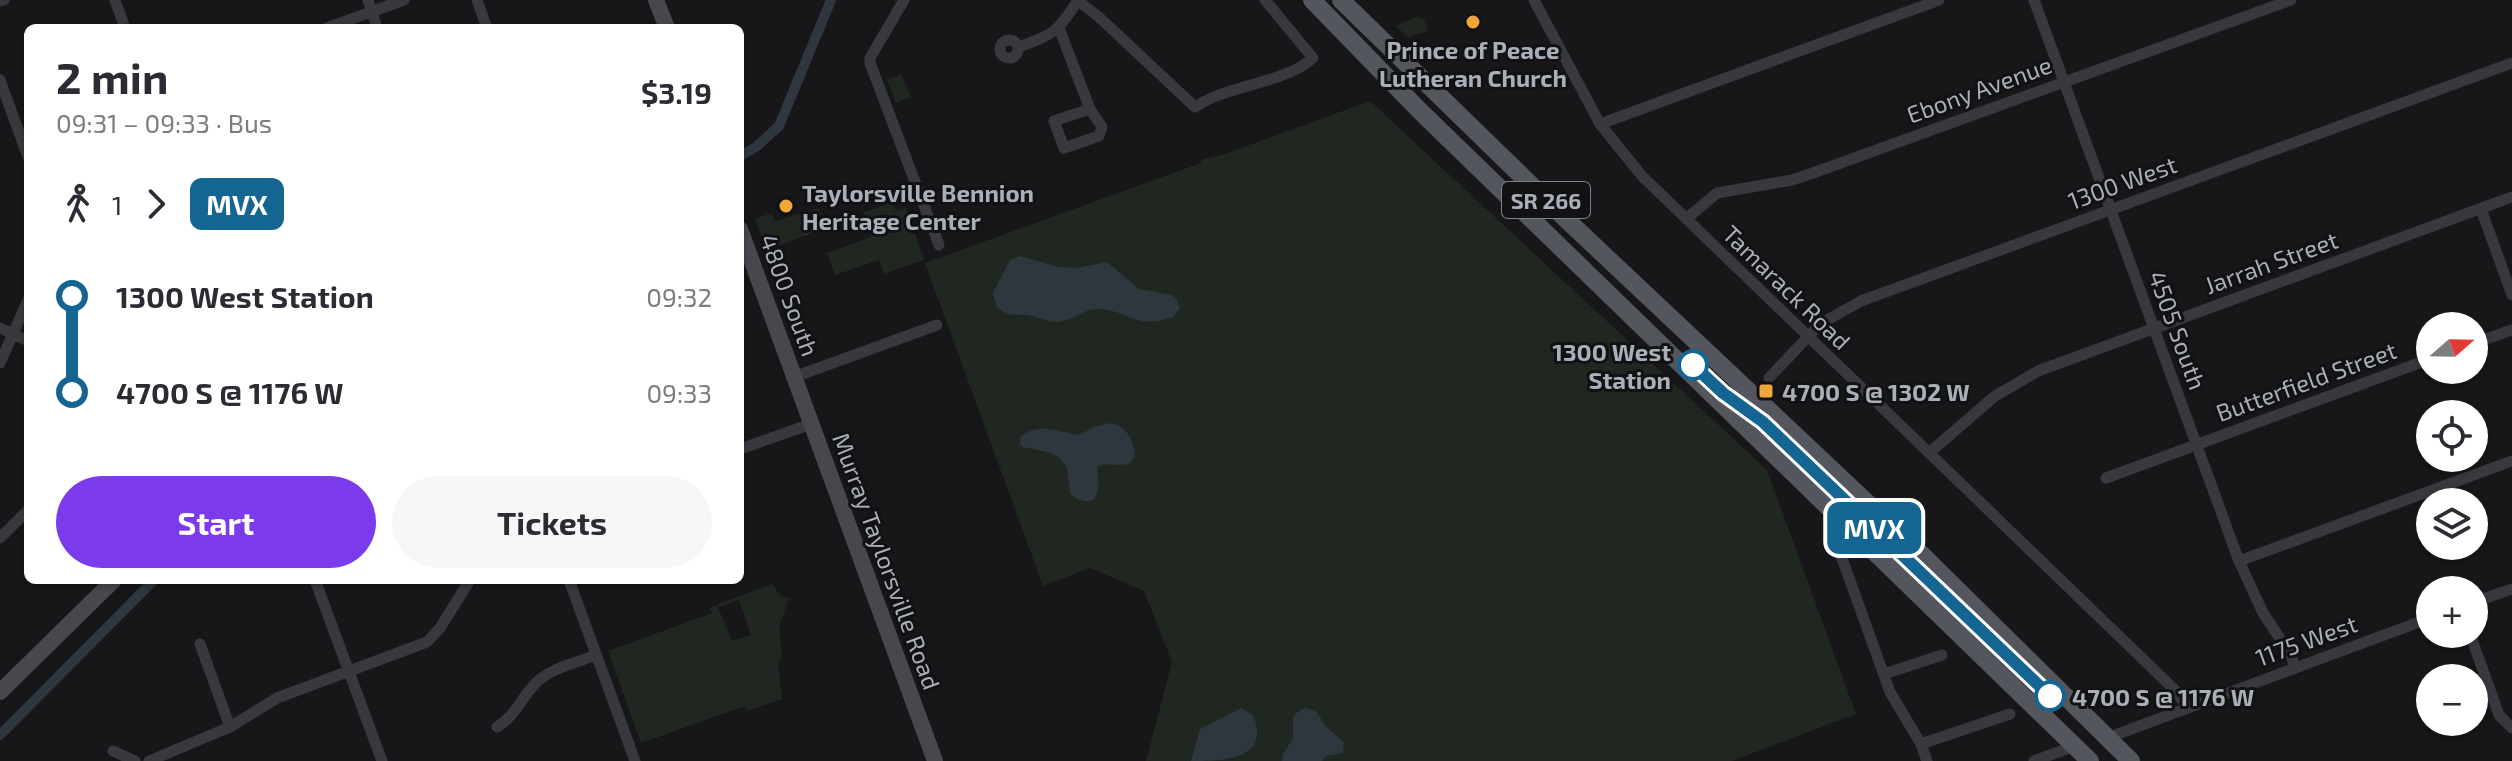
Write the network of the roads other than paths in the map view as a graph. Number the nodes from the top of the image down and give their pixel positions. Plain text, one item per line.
1 (115, 0) edge
2 (404, 0) edge
3 (477, 0) edge
4 (656, 0) edge
5 (904, 0) edge
6 (1078, 0) edge
7 (1265, 0) edge
8 (1312, 0) edge
9 (1341, 0) edge
10 (1534, 0) edge
11 (1939, 0) edge
12 (2034, 0) edge
13 (2291, 0) edge
14 (370, 6) edge
15 (124, 24) edge
16 (335, 24) edge
17 (486, 24) edge
18 (665, 24) edge
19 (1059, 28) junction
20 (1018, 47) dead end
21 (2512, 63) edge
22 (0, 80) edge
23 (2063, 82) junction
24 (1090, 109) dead end
25 (1600, 124) junction
26 (24, 146) edge
27 (2512, 197) edge
28 (2481, 209) junction
29 (2110, 210) junction
30 (1686, 219) junction
31 (744, 240) edge
32 (939, 245) dead end
33 (2512, 295) edge
34 (24, 309) edge
35 (937, 325) dead end
36 (0, 328) edge
37 (2154, 328) junction
38 (2512, 330) edge
39 (13, 334) junction
40 (1808, 337) junction
41 (2488, 338) edge
42 (24, 339) edge
43 (0, 363) edge
44 (2416, 364) edge
45 (794, 377) junction
46 (1769, 378) dead end
47 (811, 424) junction
48 (2196, 445) junction
49 (744, 448) edge
50 (1929, 453) junction
51 (2512, 461) edge
52 (2106, 478) dead end
53 (24, 514) edge
54 (0, 538) edge
55 (1839, 550) dead end
56 (2239, 561) junction
57 (110, 584) edge
58 (316, 584) edge
59 (467, 584) edge
60 (570, 584) edge
61 (2512, 589) edge
62 (2488, 597) edge
63 (2416, 623) edge
64 (200, 644) dead end
65 (2475, 648) edge
66 (596, 655) junction
67 (1942, 655) dead end
68 (2295, 668) junction
69 (349, 671) junction
70 (1884, 674) junction
71 (0, 692) edge
72 (2187, 708) junction
73 (2010, 714) dead end
74 (230, 727) junction
75 (497, 727) dead end
76 (2512, 728) edge
77 (2107, 738) junction
78 (1921, 744) junction
79 (2075, 746) junction
80 (113, 751) dead end
81 (135, 761) edge
82 (149, 761) edge
83 (382, 761) edge
84 (635, 761) edge
85 (935, 761) edge
86 (1927, 761) edge
87 (2034, 761) edge
88 (2090, 761) edge
89 (2131, 761) edge

1 - 15 street
2 - 14 street
3 - 17 street
4 - 18 street
5 - 32 street
6 - 7 street
6 - 19 street
8 - 79 main road, SR 266
9 - 77 main road, SR 266
10 - 25 street, Tamarack Road
11 - 25 street
12 - 23 street, 4505 South
13 - 23 street, Ebony Avenue
14 - 16 street
19 - 20 street
19 - 24 street
21 - 29 street, 1300 West
22 - 26 street
23 - 29 street, 4505 South
23 - 30 street, Ebony Avenue
25 - 30 street, Tamarack Road
27 - 28 street, Jarrah Street
28 - 33 street
28 - 37 street, Jarrah Street
29 - 37 street, 4505 South
29 - 40 street, 1300 West
30 - 40 street, Tamarack Road
31 - 45 street, 4800 South
34 - 39 street
35 - 45 street
36 - 39 street
37 - 48 street, 4505 South
37 - 50 street, Jarrah Street
38 - 41 street
39 - 42 street
39 - 43 street
40 - 46 street, 1300 West
40 - 50 street, Tamarack Road
44 - 48 street, Butterfield Street
45 - 47 street, Murray Taylorsville Road
47 - 49 street
47 - 85 street, Murray Taylorsville Road
48 - 52 street, Butterfield Street
48 - 56 street, 4505 South
50 - 72 street, Tamarack Road
51 - 56 street
53 - 54 street
55 - 70 street
56 - 68 street, 4505 South
57 - 71 street
58 - 69 street
59 - 69 street
60 - 66 street
61 - 62 street
63 - 68 street, 1175 West
64 - 74 street
65 - 76 street
66 - 75 street
66 - 84 street
67 - 70 street
68 - 72 street, 1175 West
69 - 74 street
69 - 83 street
70 - 78 street
72 - 77 street, 1175 West
73 - 78 street
74 - 82 street
77 - 89 main road, SR 266
78 - 86 street
79 - 87 street
79 - 88 main road, SR 266
80 - 81 street

